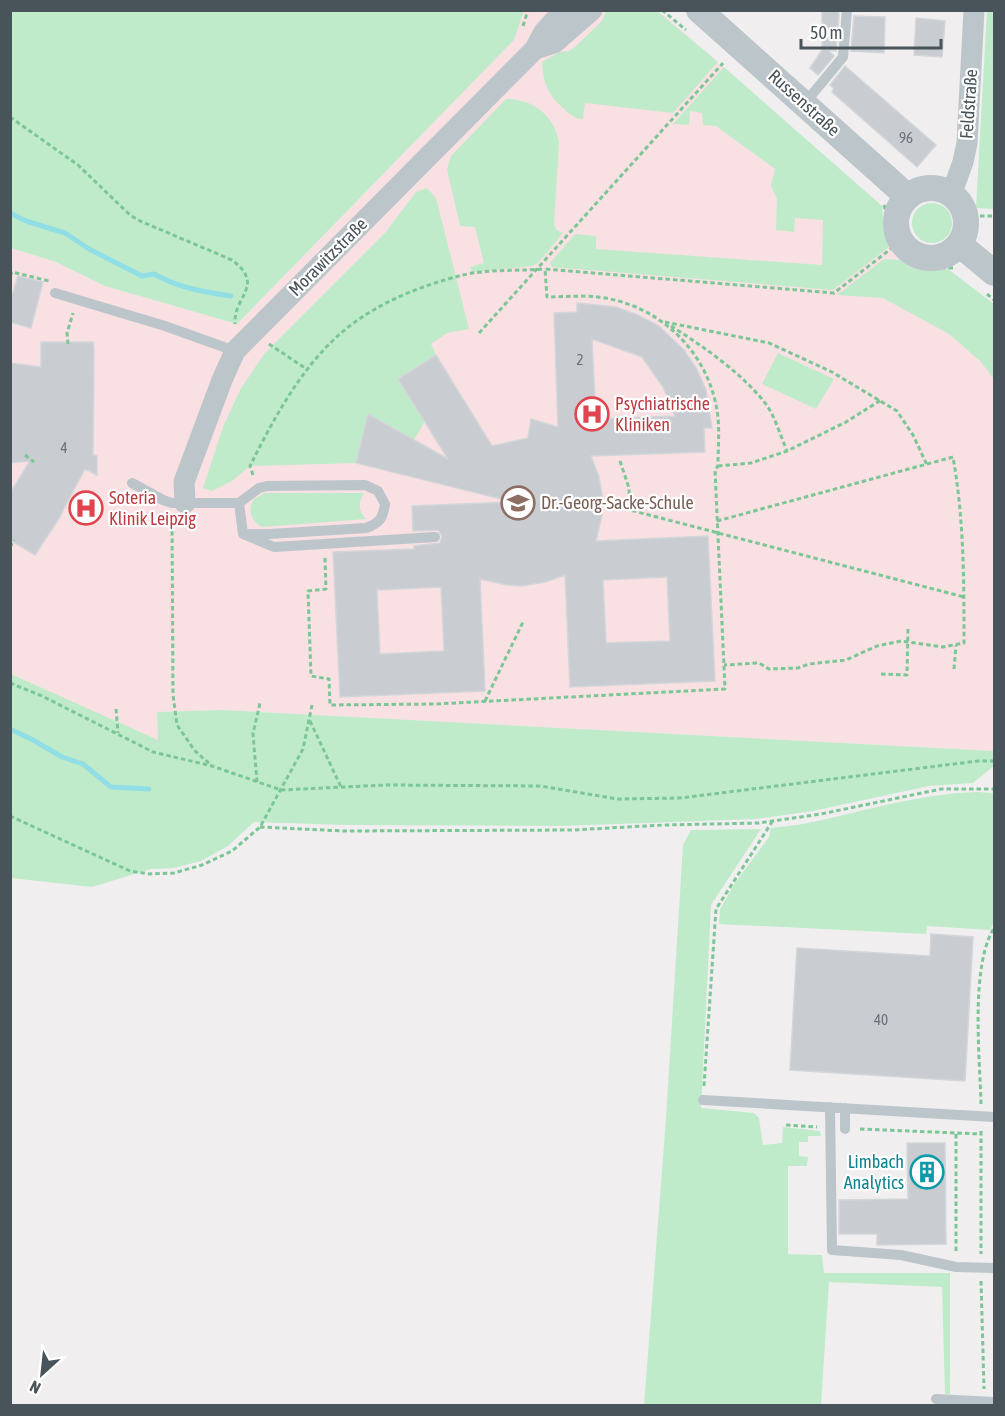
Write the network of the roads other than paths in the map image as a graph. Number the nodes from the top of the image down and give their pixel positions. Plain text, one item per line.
1 (564, 10) edge
2 (592, 10) edge
3 (847, 10) edge
4 (974, 10) edge
5 (694, 22) edge
6 (535, 49) junction
7 (805, 103) junction
8 (951, 195) junction
9 (908, 196) junction
10 (959, 244) junction
11 (991, 283) edge
12 (54, 293) road end
13 (241, 338) junction
14 (132, 483) dead end
15 (178, 503) junction
16 (239, 503) junction
17 (243, 534) junction
18 (435, 537) dead end
19 (703, 1100) road end
20 (830, 1107) junction
21 (845, 1108) junction
22 (994, 1117) edge
23 (845, 1129) road end
24 (994, 1268) edge
25 (936, 1399) dead end
26 (994, 1402) edge

1 - 6 street, Morawitzstraße
2 - 6 street, Morawitzstraße
3 - 7 lane
4 - 8 street, Feldstraße
5 - 7 street, Russenstraße
6 - 13 street, Morawitzstraße
7 - 9 street, Russenstraße
8 - 9 street
8 - 10 street
9 - 10 street
10 - 11 street
12 - 13 lane
13 - 15 street, Morawitzstraße
14 - 15 lane
15 - 16 lane
16 - 17 lane
16 - 17 lane
17 - 18 lane
19 - 20 lane
20 - 21 lane
20 - 24 lane
21 - 22 lane
21 - 23 lane
25 - 26 lane

